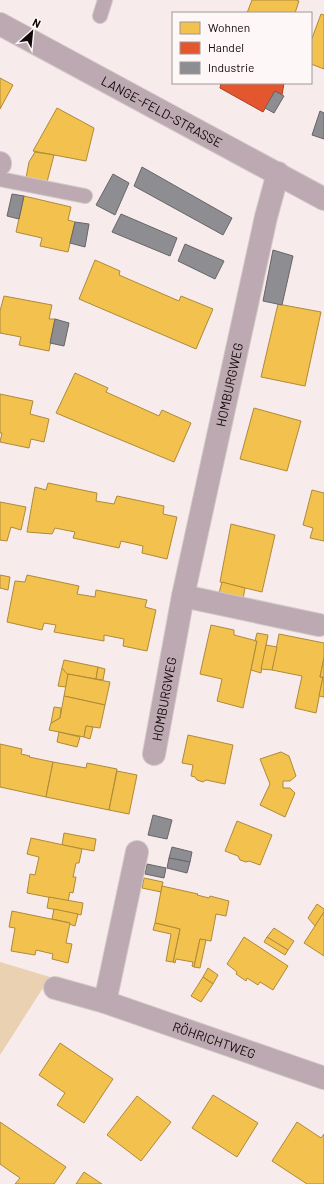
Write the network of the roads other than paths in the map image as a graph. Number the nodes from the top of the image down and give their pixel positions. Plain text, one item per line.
1 (106, 0) edge
2 (100, 16) dead end
3 (0, 24) edge
4 (278, 173) junction
5 (0, 179) edge
6 (85, 196) dead end
7 (324, 199) edge
8 (183, 596) junction
9 (319, 625) dead end
10 (154, 754) dead end
11 (137, 852) dead end
12 (55, 988) dead end
13 (105, 1002) junction
14 (324, 1078) edge

1 - 2 lane
3 - 4 street, LANGE-FELD-STRASSE
4 - 7 street, LANGE-FELD-STRASSE
4 - 8 street, HOMBURGWEG
5 - 6 lane
8 - 9 street
8 - 10 street, HOMBURGWEG
11 - 13 street
12 - 13 street, RÖHRICHTWEG
13 - 14 street, RÖHRICHTWEG

